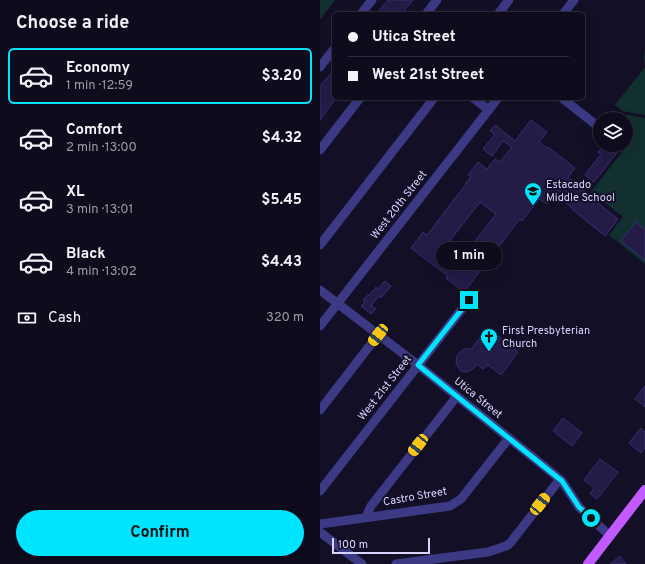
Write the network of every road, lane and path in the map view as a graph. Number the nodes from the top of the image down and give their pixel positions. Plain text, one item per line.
1 (372, 0) edge
2 (437, 0) edge
3 (509, 0) edge
4 (574, 0) edge
5 (363, 12) edge
6 (428, 12) edge
7 (500, 12) edge
8 (565, 12) edge
9 (332, 52) edge
10 (320, 67) edge
11 (358, 100) edge
12 (432, 100) edge
13 (476, 100) edge
14 (496, 100) edge
15 (565, 100) edge
16 (489, 110) junction
17 (593, 122) edge
18 (320, 150) edge
19 (320, 245) edge
20 (320, 290) edge
21 (469, 300) dead end
22 (337, 304) junction
23 (320, 326) edge
24 (378, 335) junction
25 (418, 365) junction
26 (457, 396) junction
27 (320, 410) edge
28 (509, 438) junction
29 (560, 479) junction
30 (645, 490) edge
31 (320, 491) edge
32 (366, 517) junction
33 (320, 524) edge
34 (320, 532) edge
35 (609, 535) junction
36 (362, 564) edge
37 (396, 564) edge
38 (588, 564) edge

1 - 5 street
2 - 6 street
3 - 7 street
4 - 8 street
9 - 10 street
11 - 18 street
12 - 19 street
13 - 16 street
14 - 16 street, West 20th Street
15 - 17 street
16 - 22 street, West 20th Street
20 - 22 street, Utica Street
21 - 25 street, West 21st Street
22 - 23 street, West 20th Street
22 - 24 street, Utica Street
24 - 25 street, Utica Street
24 - 27 street
25 - 26 street, Utica Street
25 - 31 street, West 21st Street
26 - 28 street, Utica Street
26 - 32 street
28 - 29 street, Utica Street
28 - 32 street, Castro Street
29 - 35 street, Utica Street
29 - 37 street
30 - 35 main road
32 - 33 street, Castro Street
34 - 36 street
35 - 38 main road

